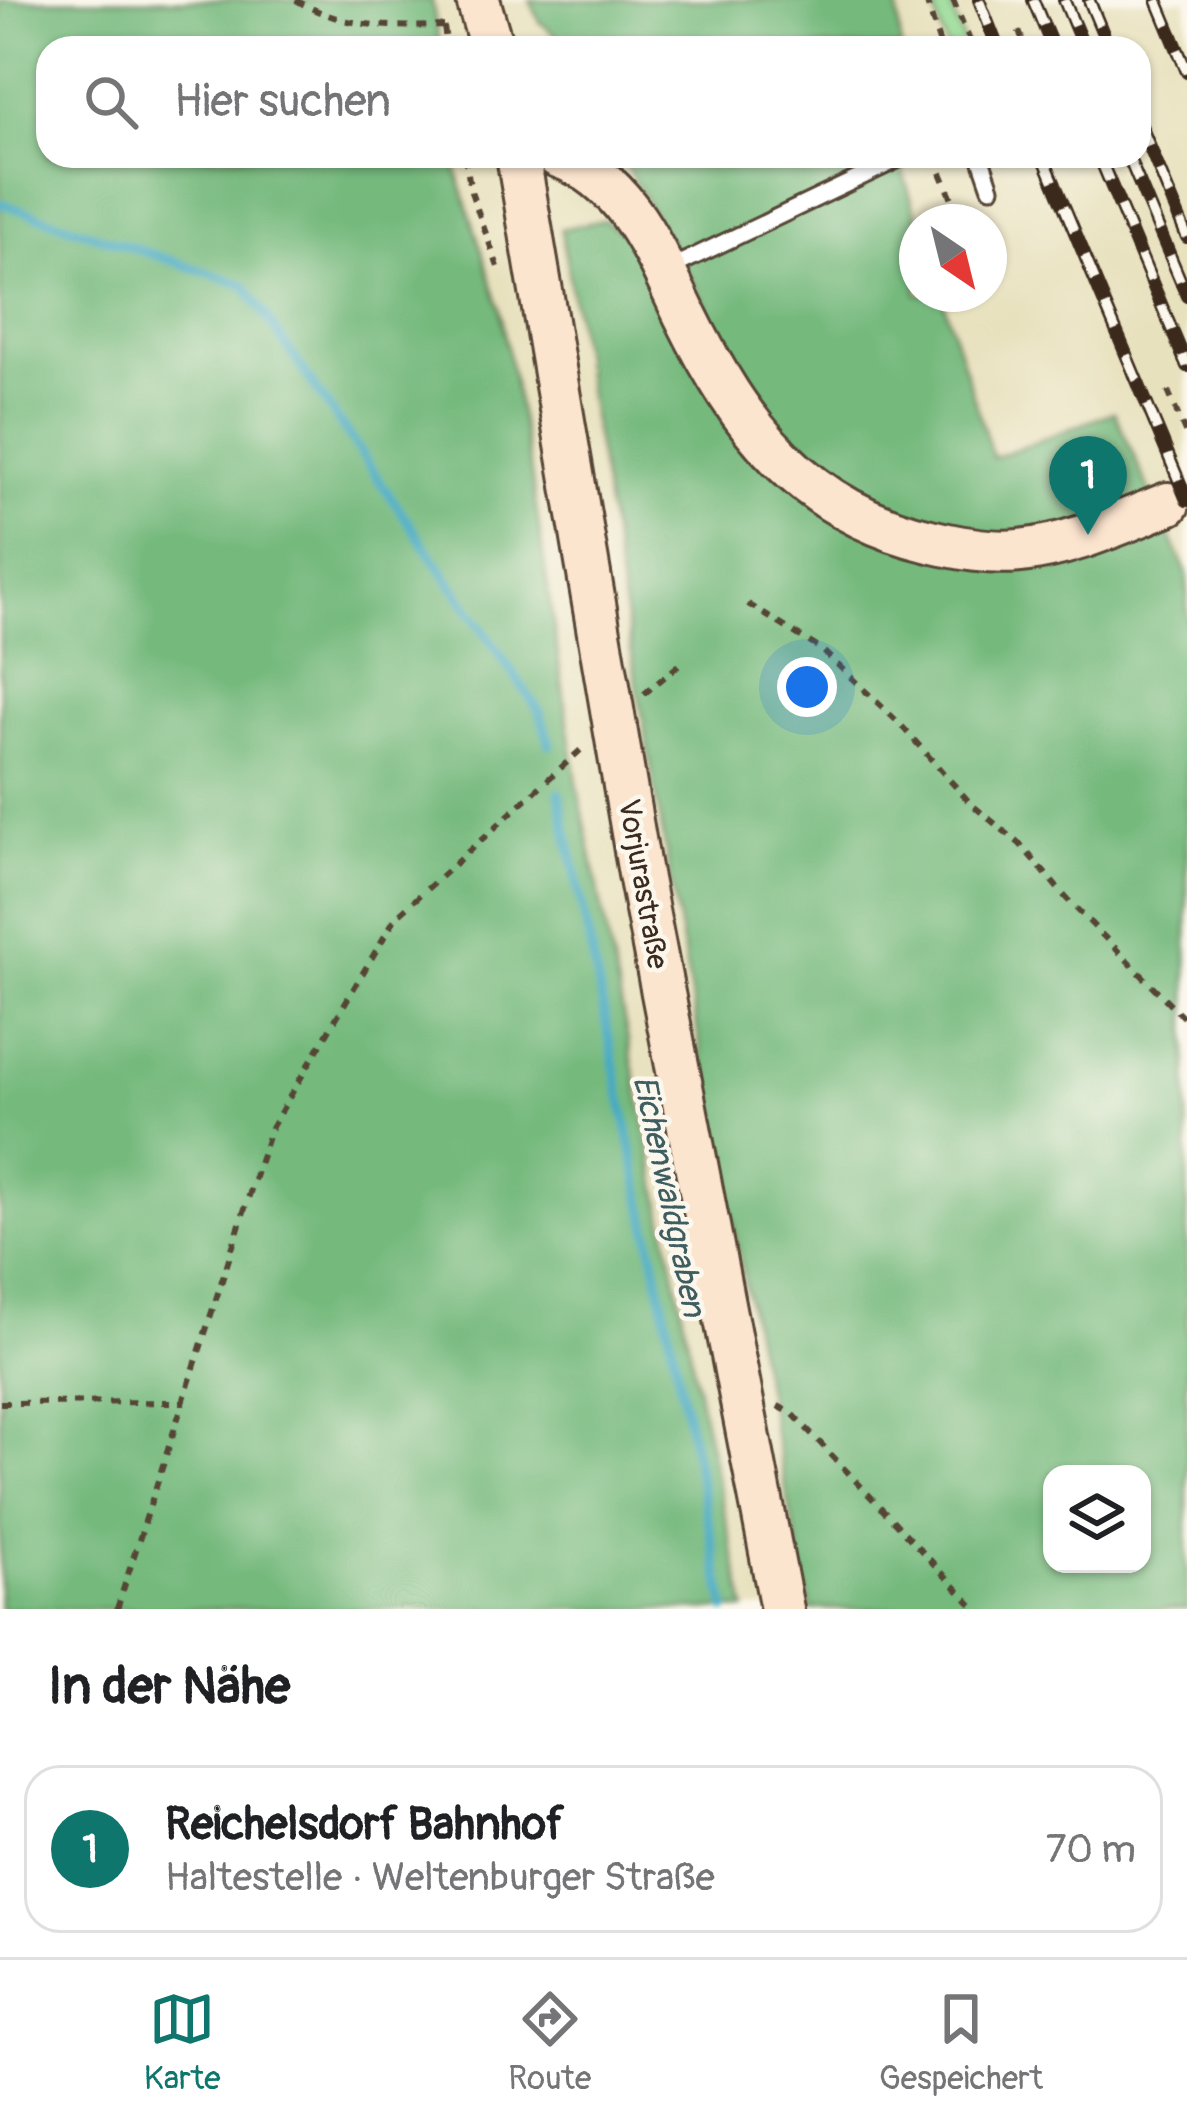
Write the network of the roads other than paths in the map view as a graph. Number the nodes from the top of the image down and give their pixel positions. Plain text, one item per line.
1 (461, 13) edge
2 (481, 36) edge
3 (520, 168) edge
4 (581, 168) edge
5 (880, 168) edge
6 (984, 168) edge
7 (992, 188) dead end
8 (664, 271) junction
9 (1168, 504) dead end
10 (782, 1609) edge

1 - 2 main road
3 - 10 main road, Vorjurastraße
4 - 8 main road
5 - 8 lane
6 - 7 lane
8 - 9 main road

